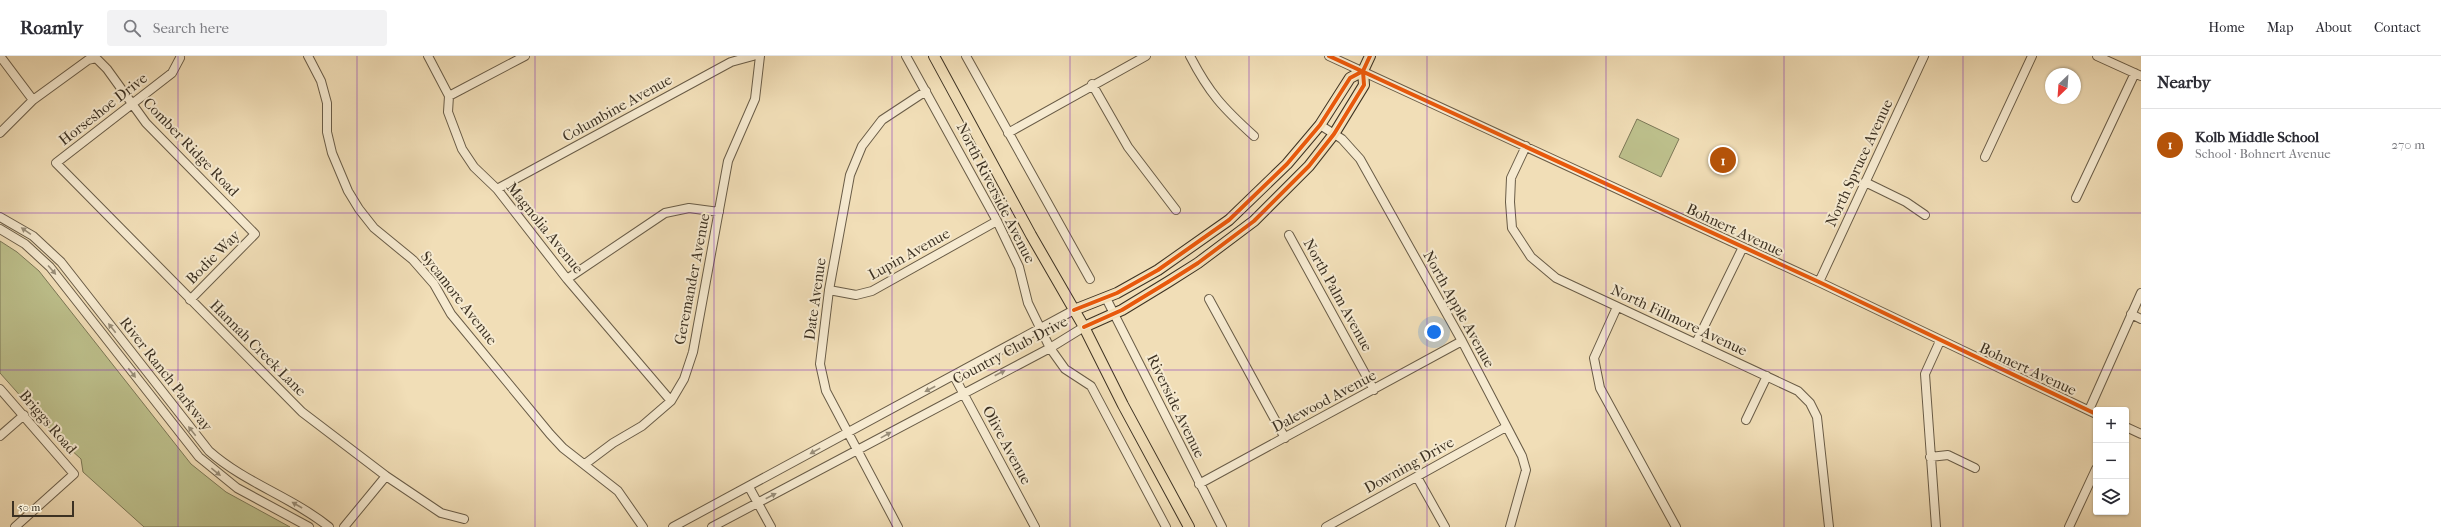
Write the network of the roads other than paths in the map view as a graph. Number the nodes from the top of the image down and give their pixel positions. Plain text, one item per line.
1 (0, 56) edge
2 (308, 56) edge
3 (428, 56) edge
4 (525, 56) edge
5 (753, 56) edge
6 (760, 56) edge
7 (906, 56) edge
8 (934, 56) edge
9 (966, 56) edge
10 (1146, 56) edge
11 (1190, 56) edge
12 (1329, 56) edge
13 (1370, 56) edge
14 (1924, 56) edge
15 (2032, 56) edge
16 (2097, 56) edge
17 (180, 58) dead end
18 (1363, 71) junction
19 (2138, 75) edge
20 (1092, 84) junction
21 (926, 91) junction
22 (449, 96) junction
23 (33, 100) junction
24 (132, 105) junction
25 (1320, 125) junction
26 (1008, 133) junction
27 (0, 134) edge
28 (1334, 134) junction
29 (1254, 136) dead end
30 (1526, 146) junction
31 (1985, 157) dead end
32 (56, 163) joint
33 (1865, 182) junction
34 (497, 189) junction
35 (2076, 198) dead end
36 (1176, 210) dead end
37 (719, 212) junction
38 (1925, 215) dead end
39 (0, 216) edge
40 (997, 221) junction
41 (0, 229) edge
42 (255, 234) joint
43 (1289, 235) dead end
44 (1743, 247) junction
45 (567, 278) junction
46 (1090, 279) dead end
47 (1819, 282) junction
48 (829, 290) junction
49 (2141, 293) edge
50 (1106, 298) junction
51 (1209, 299) dead end
52 (190, 300) junction
53 (1617, 307) junction
54 (1074, 310) junction
55 (1114, 314) junction
56 (2131, 314) junction
57 (2141, 318) edge
58 (1084, 327) junction
59 (1040, 328) junction
60 (1462, 341) junction
61 (1940, 341) junction
62 (1696, 343) junction
63 (1050, 348) junction
64 (954, 376) junction
65 (1767, 376) junction
66 (0, 389) edge
67 (1374, 390) junction
68 (963, 392) junction
69 (671, 401) junction
70 (2092, 412) edge
71 (24, 415) junction
72 (1746, 420) dead end
73 (1506, 427) junction
74 (2129, 429) edge
75 (849, 433) junction
76 (2141, 434) edge
77 (0, 436) edge
78 (1285, 438) junction
79 (858, 451) junction
80 (1930, 457) junction
81 (585, 464) junction
82 (1974, 468) dead end
83 (2093, 475) edge
84 (386, 476) junction
85 (1417, 477) junction
86 (1199, 484) junction
87 (749, 487) junction
88 (758, 503) junction
89 (464, 520) dead end
90 (1330, 526) edge
91 (15, 527) edge
92 (309, 527) edge
93 (329, 527) edge
94 (344, 527) edge
95 (643, 527) edge
96 (673, 527) edge
97 (712, 527) edge
98 (771, 527) edge
99 (898, 527) edge
100 (1035, 527) edge
101 (1166, 527) edge
102 (1189, 527) edge
103 (1222, 527) edge
104 (1445, 527) edge
105 (1510, 527) edge
106 (1676, 527) edge
107 (1829, 527) edge
108 (1936, 527) edge
109 (2069, 527) edge

1 - 23 street
2 - 81 street, Sycamore Avenue
3 - 22 street, Magnolia Avenue
4 - 22 street
5 - 34 street, Columbine Avenue
6 - 37 street, Geremander Avenue
7 - 21 street, North Riverside Avenue
8 - 54 main road, North Riverside Avenue
9 - 26 street
10 - 20 street
11 - 29 street
12 - 18 street
13 - 18 main road
14 - 33 street, North Spruce Avenue
15 - 31 street
16 - 19 street
17 - 24 street, Horseshoe Drive
18 - 25 main road, Country Club Drive
18 - 28 main road, Country Club Drive
18 - 30 street, Bohnert Avenue
19 - 35 street
20 - 26 street
20 - 36 street
21 - 40 street, North Riverside Avenue
21 - 48 street, Date Avenue
22 - 34 street, Magnolia Avenue
23 - 24 street, Comber Ridge Road
23 - 27 street
24 - 32 street, Horseshoe Drive
24 - 42 street, Comber Ridge Road
25 - 28 street, North Apple Avenue
25 - 50 main road, Country Club Drive
26 - 46 street
28 - 55 main road, Country Club Drive
28 - 60 street, North Apple Avenue
30 - 44 street, Bohnert Avenue
30 - 53 street, North Fillmore Avenue
32 - 52 street, Hannah Creek Lane
33 - 38 street
33 - 47 street, North Spruce Avenue
34 - 45 street, Magnolia Avenue
37 - 45 street
37 - 69 street, Geremander Avenue
93 -> 39 street, River Ranch Parkway
40 - 48 street, Lupin Avenue
40 - 59 street, North Riverside Avenue
41 -> 92 street, River Ranch Parkway
42 - 52 street, Bodie Way
43 - 67 street, North Palm Avenue
44 - 47 street, Bohnert Avenue
44 - 62 street
45 - 69 street, Magnolia Avenue
47 - 61 street, Bohnert Avenue
48 - 75 street, Date Avenue
49 - 56 street
50 - 54 main road, Country Club Drive
50 - 55 street, Riverside Avenue
51 - 78 street
52 - 84 street, Hannah Creek Lane
53 - 62 street, North Fillmore Avenue
53 - 106 street
54 - 58 main road, North Riverside Avenue
54 - 59 street, Country Club Drive
55 - 58 main road, Country Club Drive
55 - 86 street, Riverside Avenue
56 - 57 street
56 - 70 street
58 - 63 street, Country Club Drive
58 - 102 main road, North Riverside Avenue
59 - 63 street, North Riverside Avenue
59 - 64 street, Country Club Drive
60 - 67 street, Dalewood Avenue
60 - 73 street, North Apple Avenue
61 - 70 street, Bohnert Avenue
61 - 80 street
62 - 65 street, North Fillmore Avenue
68 -> 63 street, Country Club Drive
63 - 101 street, North Riverside Avenue
64 - 68 street, Olive Avenue
64 -> 75 street, Country Club Drive
65 - 72 street
65 - 107 street, North Fillmore Avenue
66 - 71 street, Briggs Road
67 - 78 street, Dalewood Avenue
79 -> 68 street, Country Club Drive
68 - 100 street, Olive Avenue
69 - 81 street, Geremander Avenue
71 - 77 street
71 - 91 street, Briggs Road
73 - 85 street, Downing Drive
73 - 105 street, North Apple Avenue
74 - 76 street
75 - 79 street, Date Avenue
75 -> 87 street, Country Club Drive
78 - 86 street, Dalewood Avenue
88 -> 79 street, Country Club Drive
79 - 99 street, Date Avenue
80 - 82 street
80 - 108 street
81 - 95 street, Sycamore Avenue
83 - 109 street
84 - 89 street, Hannah Creek Lane
84 - 94 street
85 - 90 street, Downing Drive
85 - 104 street
86 - 103 street, Riverside Avenue
87 - 88 street
87 - 96 street, Country Club Drive
88 - 97 street, Country Club Drive
88 - 98 street

